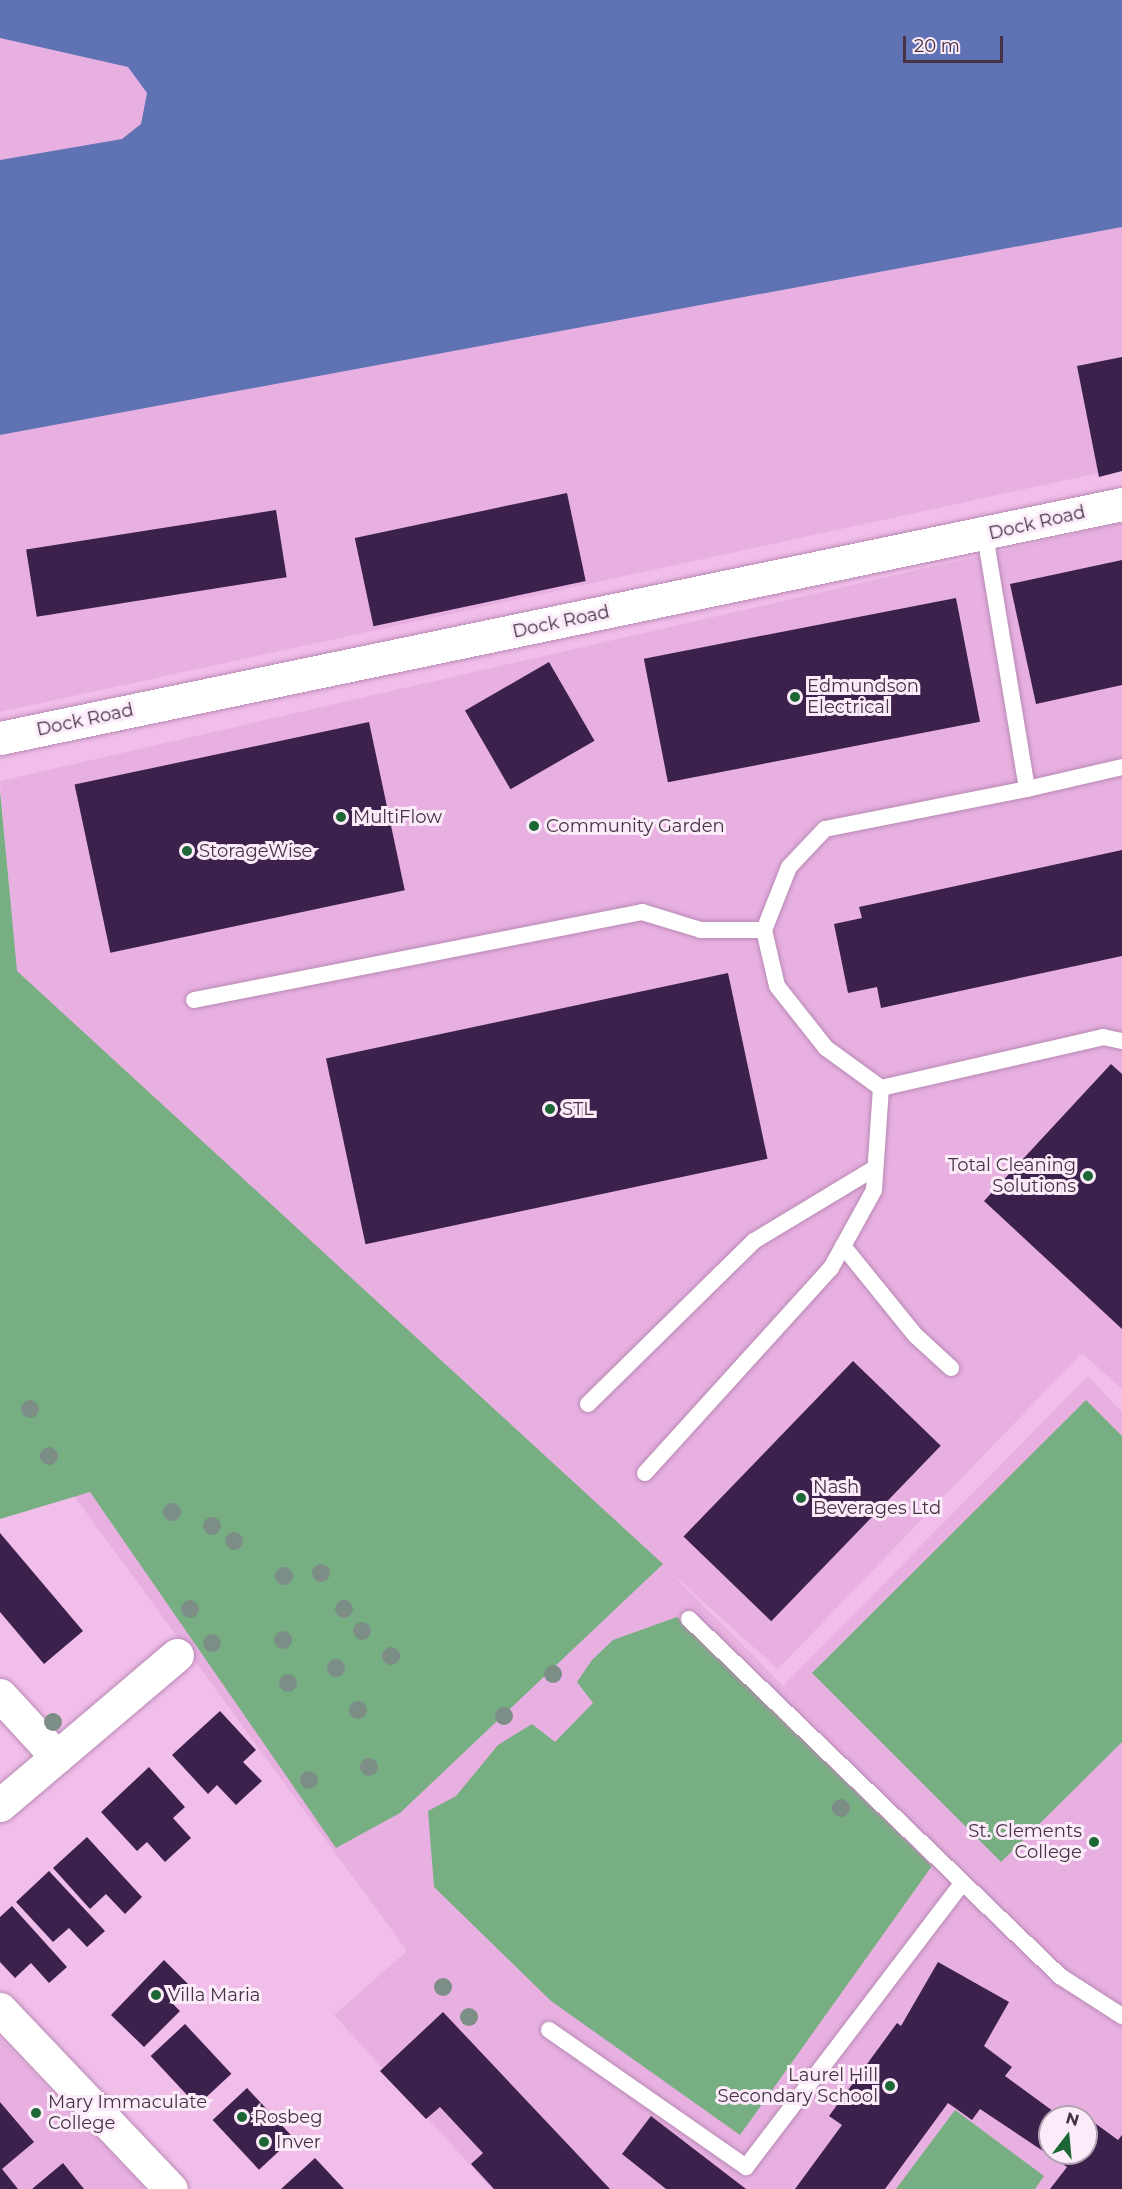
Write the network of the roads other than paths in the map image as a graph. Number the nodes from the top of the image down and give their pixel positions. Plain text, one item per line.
1 (1122, 504) edge
2 (985, 535) junction
3 (0, 738) edge
4 (1122, 766) edge
5 (1027, 789) junction
6 (764, 930) junction
7 (194, 1000) dead end
8 (1122, 1041) edge
9 (881, 1088) junction
10 (875, 1168) junction
11 (843, 1246) junction
12 (951, 1368) dead end
13 (588, 1404) dead end
14 (645, 1473) dead end
15 (689, 1619) dead end
16 (177, 1655) dead end
17 (0, 1695) edge
18 (57, 1757) junction
19 (0, 1805) edge
20 (962, 1883) junction
21 (0, 2008) edge
22 (1122, 2016) edge
23 (549, 2030) dead end
24 (171, 2189) edge

1 - 2 main road, Dock Road
2 - 3 main road, Dock Road
2 - 5 lane
4 - 5 lane
5 - 6 lane
6 - 7 lane
6 - 9 lane
8 - 9 lane
9 - 10 lane
10 - 11 lane
10 - 13 lane
11 - 12 lane
11 - 14 lane
15 - 20 lane
16 - 18 main road
17 - 18 main road
18 - 19 main road
20 - 22 lane
20 - 23 lane
21 - 24 main road

